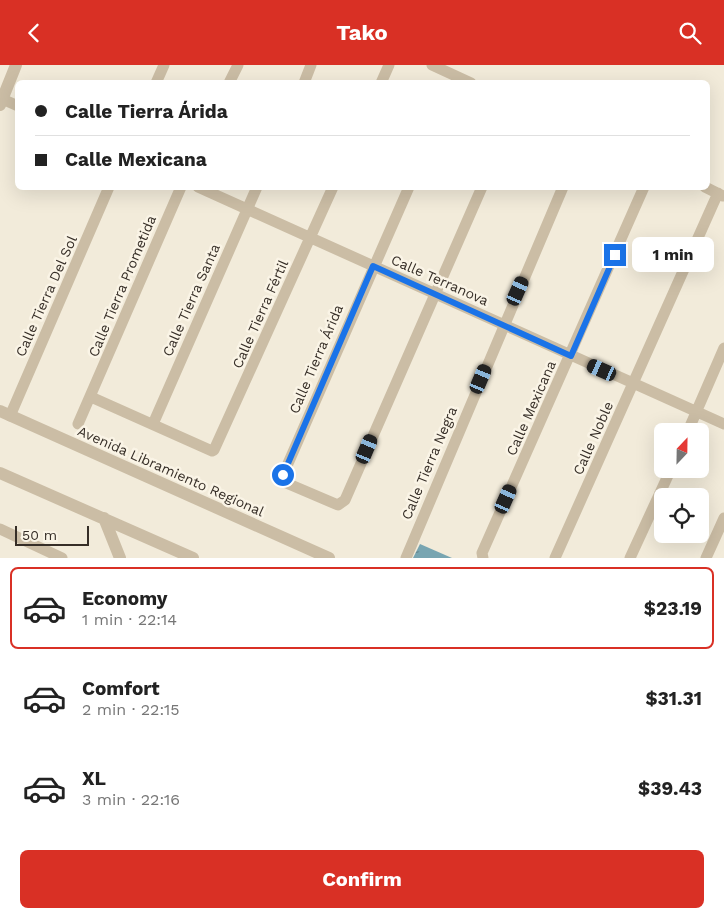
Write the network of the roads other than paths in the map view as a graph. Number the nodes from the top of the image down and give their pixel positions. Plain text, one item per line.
1 (16, 65) edge
2 (164, 65) edge
3 (238, 65) edge
4 (311, 65) edge
5 (389, 65) edge
6 (432, 65) edge
7 (157, 80) edge
8 (231, 80) edge
9 (305, 80) edge
10 (382, 80) edge
11 (459, 80) edge
12 (1, 101) edge
13 (15, 105) edge
14 (108, 190) edge
15 (180, 190) edge
16 (204, 190) edge
17 (256, 190) edge
18 (332, 190) edge
19 (408, 190) edge
20 (481, 190) edge
21 (562, 190) edge
22 (643, 190) edge
23 (721, 195) edge
24 (247, 210) junction
25 (310, 238) junction
26 (373, 266) junction
27 (434, 294) junction
28 (503, 325) junction
29 (724, 348) edge
30 (571, 356) junction
31 (633, 384) junction
32 (91, 397) junction
33 (697, 412) junction
34 (5, 413) edge
35 (692, 423) edge
36 (78, 424) dead end
37 (153, 424) junction
38 (724, 424) edge
39 (0, 473) edge
40 (667, 478) edge
41 (104, 518) junction
42 (724, 518) edge
43 (4, 534) edge
44 (62, 558) edge
45 (120, 558) edge
46 (192, 558) edge
47 (330, 558) edge
48 (406, 558) edge
49 (483, 558) edge
50 (555, 558) edge
51 (630, 558) edge
52 (706, 558) edge

1 - 12 street
2 - 7 street
3 - 8 street
4 - 9 street
5 - 10 street
6 - 11 street
12 - 13 street
14 - 34 street, Calle Tierra Del Sol
15 - 32 street, Calle Tierra Prometida
16 - 24 street, Calle Terranova
17 - 24 street, Calle Tierra Santa
18 - 25 street, Calle Tierra Fértil
19 - 26 street, Calle Tierra Árida
20 - 27 street
21 - 28 street, Calle Tierra Negra
22 - 30 street, Calle Mexicana
23 - 31 street, Calle Noble
24 - 25 street, Calle Terranova
24 - 37 street, Calle Tierra Santa
25 - 26 street, Calle Terranova
25 - 37 street, Calle Tierra Fértil
26 - 27 street, Calle Terranova
26 - 27 street, Calle Tierra Árida
27 - 28 street, Calle Terranova
28 - 30 street, Calle Terranova
28 - 48 street, Calle Tierra Negra
29 - 33 street
30 - 31 street, Calle Terranova
30 - 49 street, Calle Mexicana
31 - 33 street, Calle Terranova
31 - 50 street, Calle Noble
32 - 36 street, Calle Tierra Prometida
32 - 37 street
33 - 35 street
33 - 38 street, Calle Terranova
34 - 47 street, Avenida Libramiento Regional
39 - 41 street
40 - 51 street
41 - 45 street
41 - 46 street
42 - 52 street
43 - 44 street

